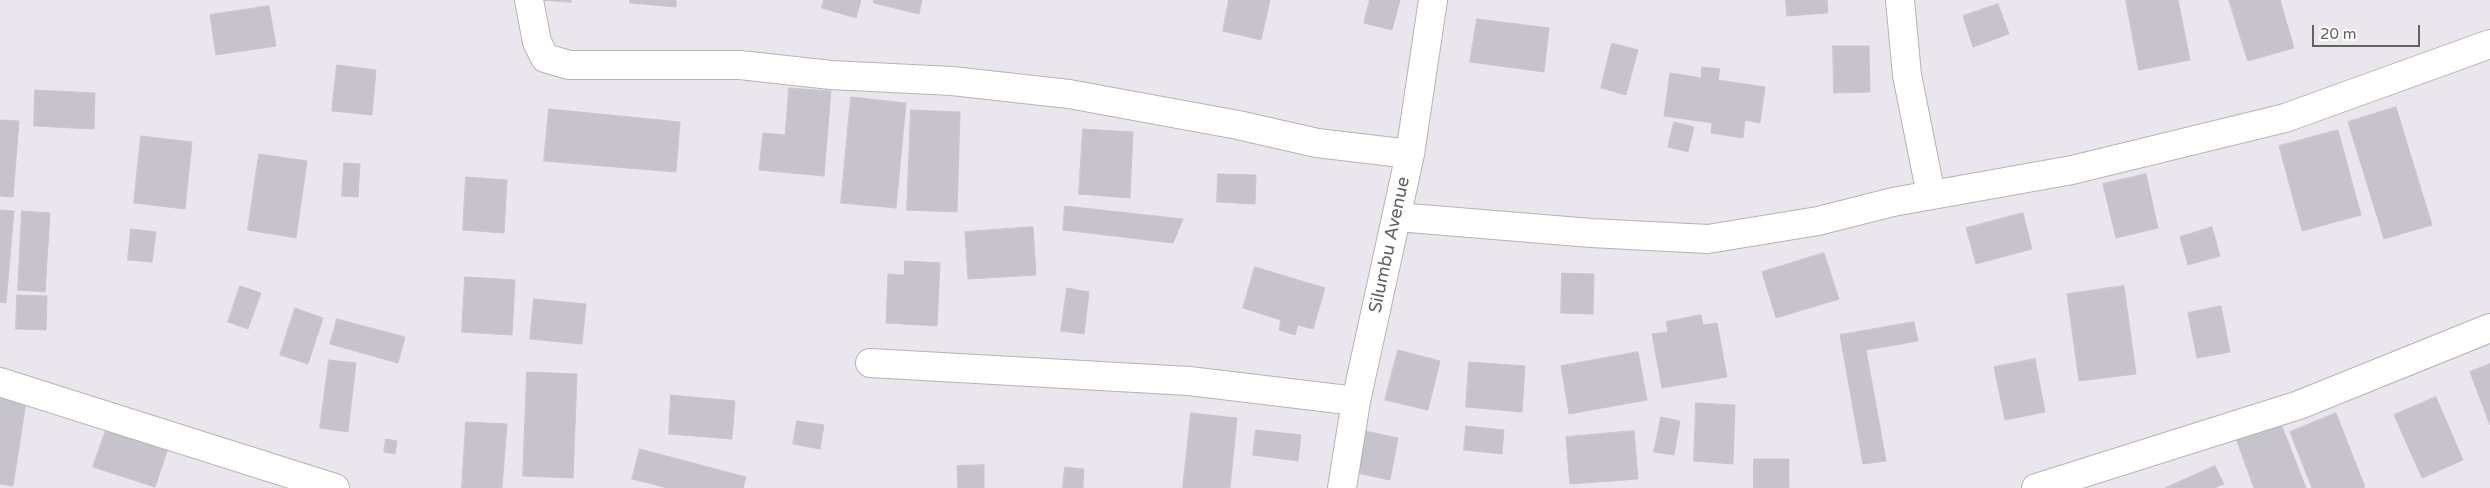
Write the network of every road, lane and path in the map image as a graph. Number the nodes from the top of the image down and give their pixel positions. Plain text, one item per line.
1 (529, 0) edge
2 (1433, 0) edge
3 (1900, 0) edge
4 (2490, 44) edge
5 (1410, 154) junction
6 (1931, 195) junction
7 (1397, 217) junction
8 (2490, 328) edge
9 (870, 363) dead end
10 (0, 382) edge
11 (1356, 401) junction
12 (336, 488) edge
13 (1342, 488) edge
14 (2036, 488) edge

1 - 5 street
2 - 5 street, Silumbu Avenue
3 - 6 street
4 - 6 street
5 - 7 street, Silumbu Avenue
6 - 7 street
7 - 11 street, Silumbu Avenue
8 - 14 street
9 - 11 street
10 - 12 street
11 - 13 street, Silumbu Avenue

